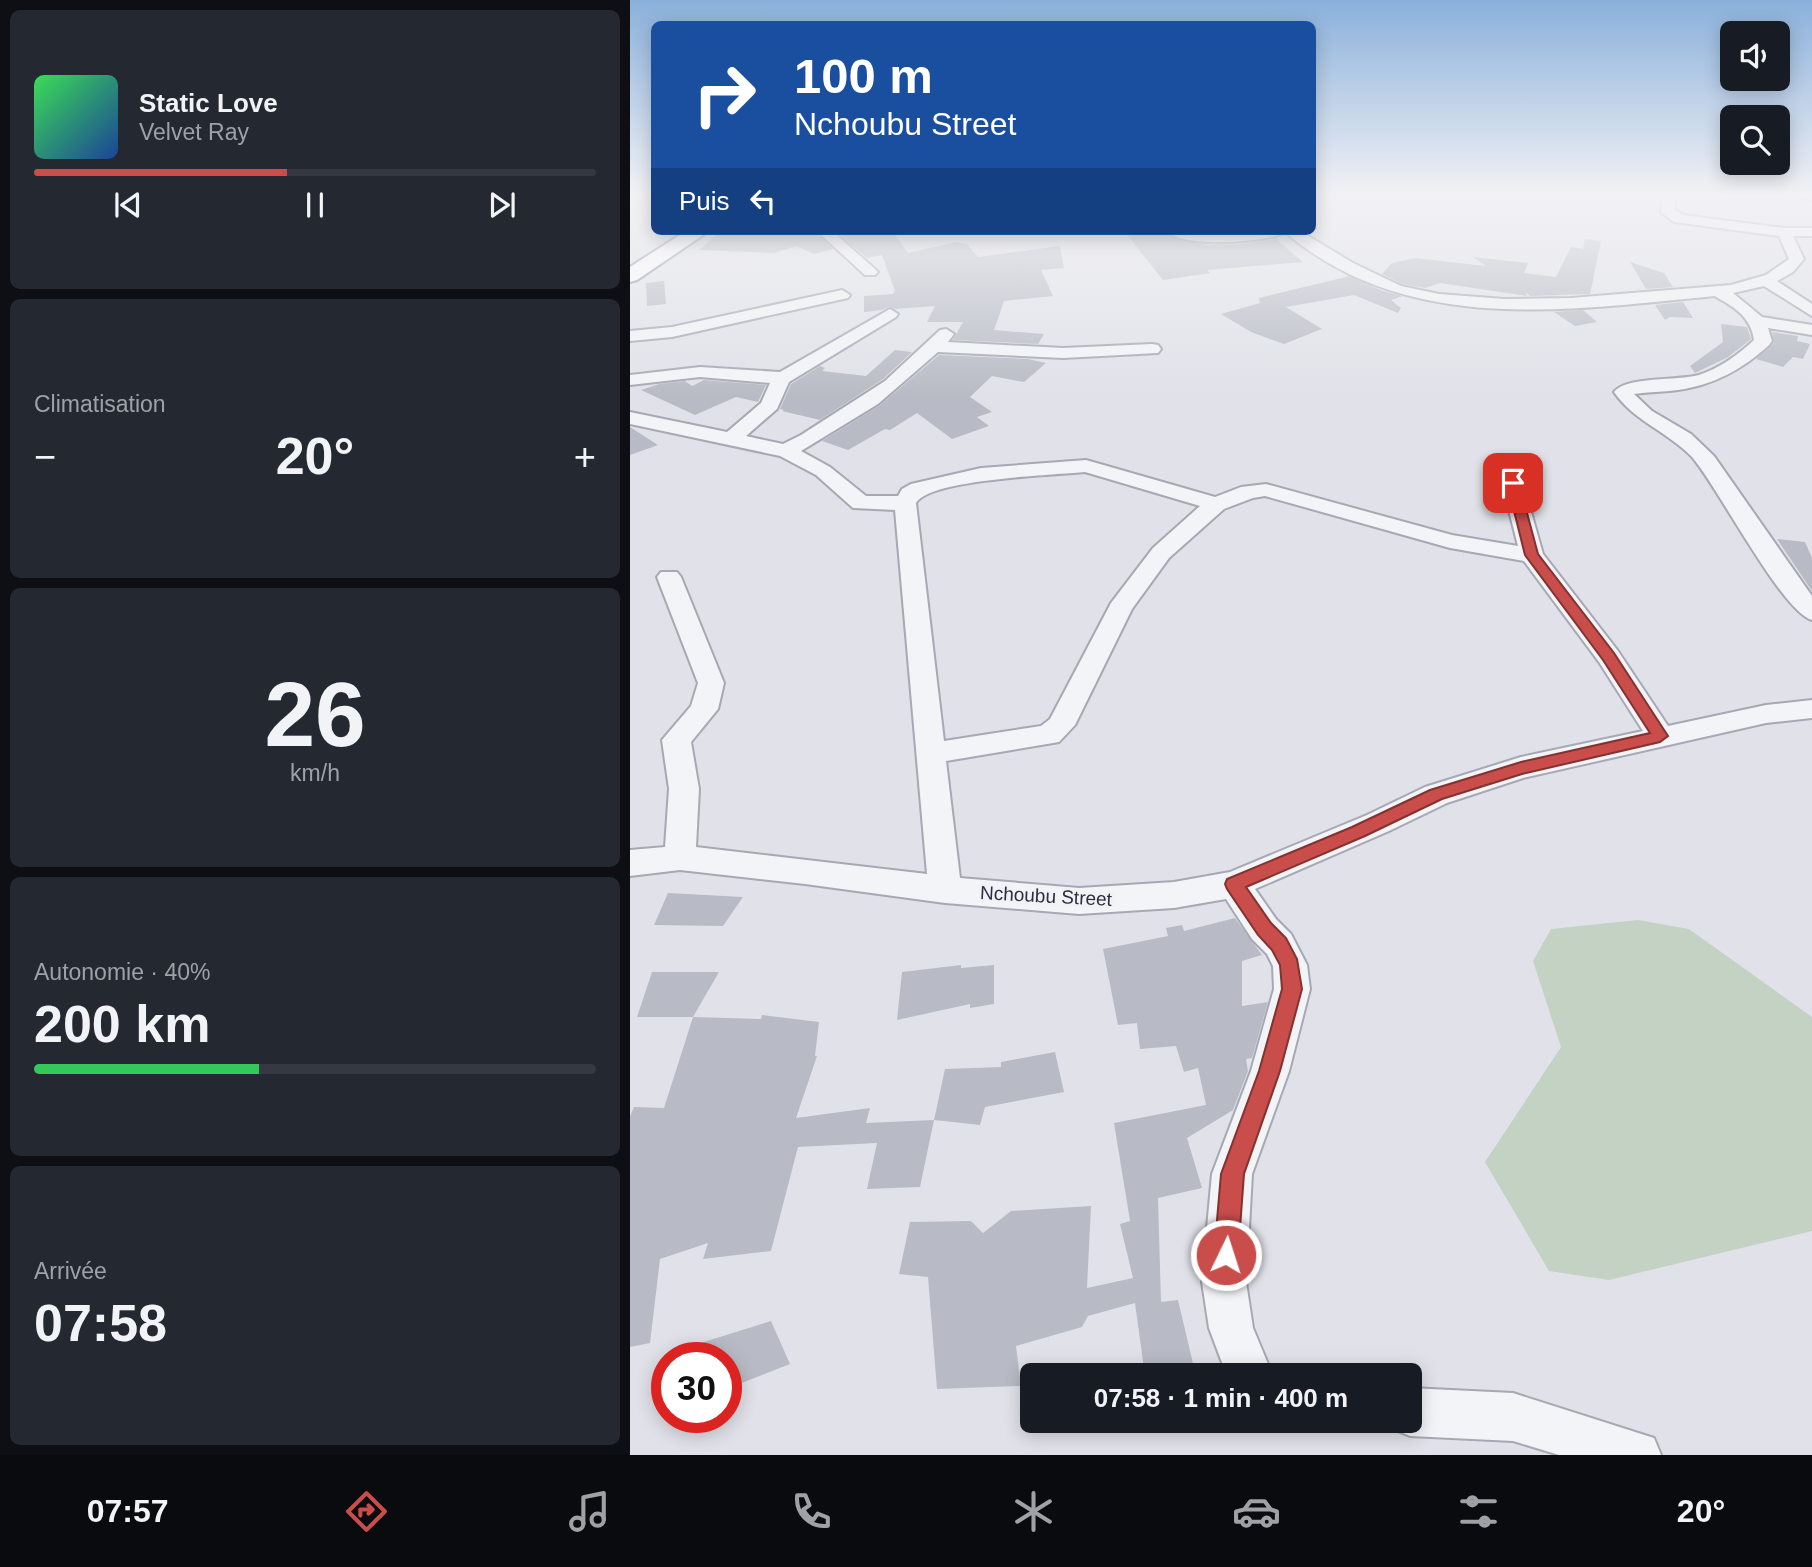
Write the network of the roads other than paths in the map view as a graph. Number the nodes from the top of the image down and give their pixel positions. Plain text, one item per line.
1 (652, 262) edge
2 (859, 262) edge
3 (1344, 262) edge
4 (1795, 262) edge
5 (870, 272) dead end
6 (630, 276) edge
7 (1766, 281) junction
8 (1716, 290) junction
9 (842, 295) dead end
10 (1812, 311) edge
11 (890, 314) dead end
12 (1756, 321) junction
13 (950, 330) dead end
14 (1812, 330) edge
15 (630, 336) edge
16 (935, 347) junction
17 (1152, 349) dead end
18 (783, 378) junction
19 (630, 380) edge
20 (630, 418) edge
21 (731, 439) junction
22 (786, 451) junction
23 (1506, 459) dead end
24 (905, 503) junction
25 (1216, 504) junction
26 (1532, 555) junction
27 (669, 577) dead end
28 (1812, 612) edge
29 (1812, 709) edge
30 (1660, 736) junction
31 (929, 754) junction
32 (680, 858) junction
33 (630, 863) edge
34 (1234, 884) junction
35 (946, 890) junction
36 (1245, 1363) edge
37 (1422, 1413) edge
38 (1637, 1455) edge

1 - 6 highway
2 - 5 street
3 - 8 street
4 - 7 street
7 - 8 street
7 - 10 street
8 - 12 street
9 - 15 street
11 - 18 street
12 - 14 street
12 - 28 street
13 - 16 street
16 - 17 street
16 - 22 street
18 - 19 street
18 - 21 street
20 - 21 street
21 - 22 street
22 - 24 street
23 - 26 street
24 - 25 street
24 - 31 street
25 - 26 street
25 - 31 street
26 - 30 street
27 - 32 street
29 - 30 street, Nchoubu Street
30 - 34 street, Nchoubu Street
31 - 35 street
32 - 33 street, Nchoubu Street
32 - 35 street, Nchoubu Street
34 - 35 street, Nchoubu Street
34 - 36 street
37 - 38 street

